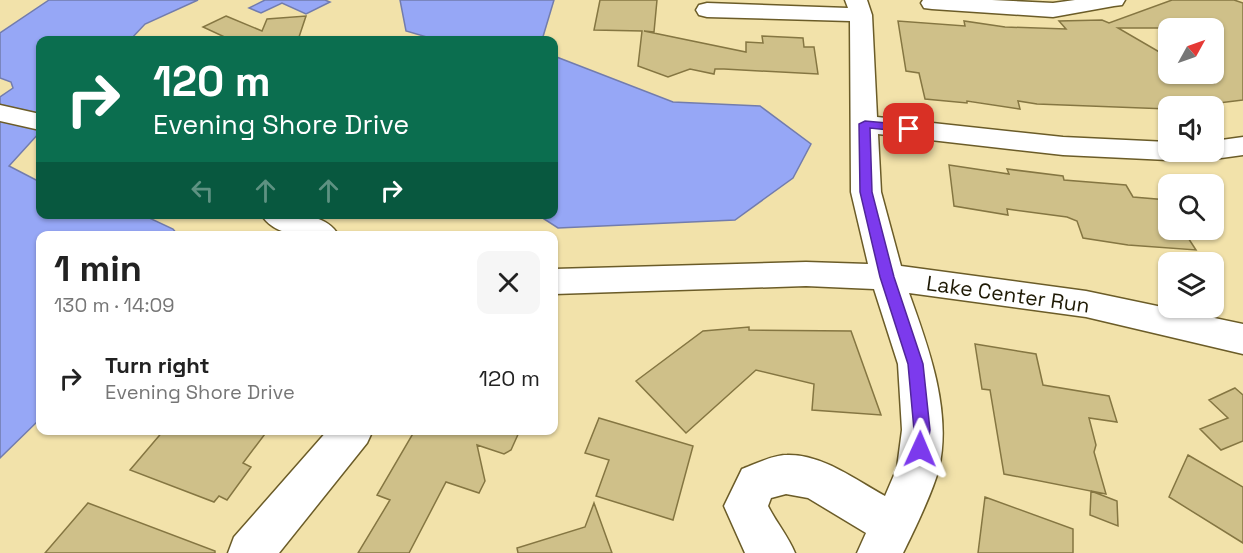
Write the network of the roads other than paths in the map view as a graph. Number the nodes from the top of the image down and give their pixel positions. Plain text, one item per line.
1 (1114, 0) edge
2 (932, 3) dead end
3 (859, 8) edge
4 (707, 10) dead end
5 (0, 113) edge
6 (36, 121) edge
7 (865, 124) junction
8 (1243, 146) edge
9 (1224, 149) edge
10 (1158, 151) edge
11 (287, 219) edge
12 (313, 231) edge
13 (887, 277) junction
14 (558, 281) edge
15 (1243, 339) edge
16 (349, 435) edge
17 (886, 539) edge
18 (250, 553) edge
19 (773, 553) edge

1 - 2 street
3 - 4 street
3 - 7 street
5 - 6 street
7 - 10 street
7 - 13 street
8 - 9 street
11 - 12 street
13 - 14 street, Lake Center Run
13 - 15 street, Lake Center Run
13 - 17 street
16 - 18 street
17 - 19 street

